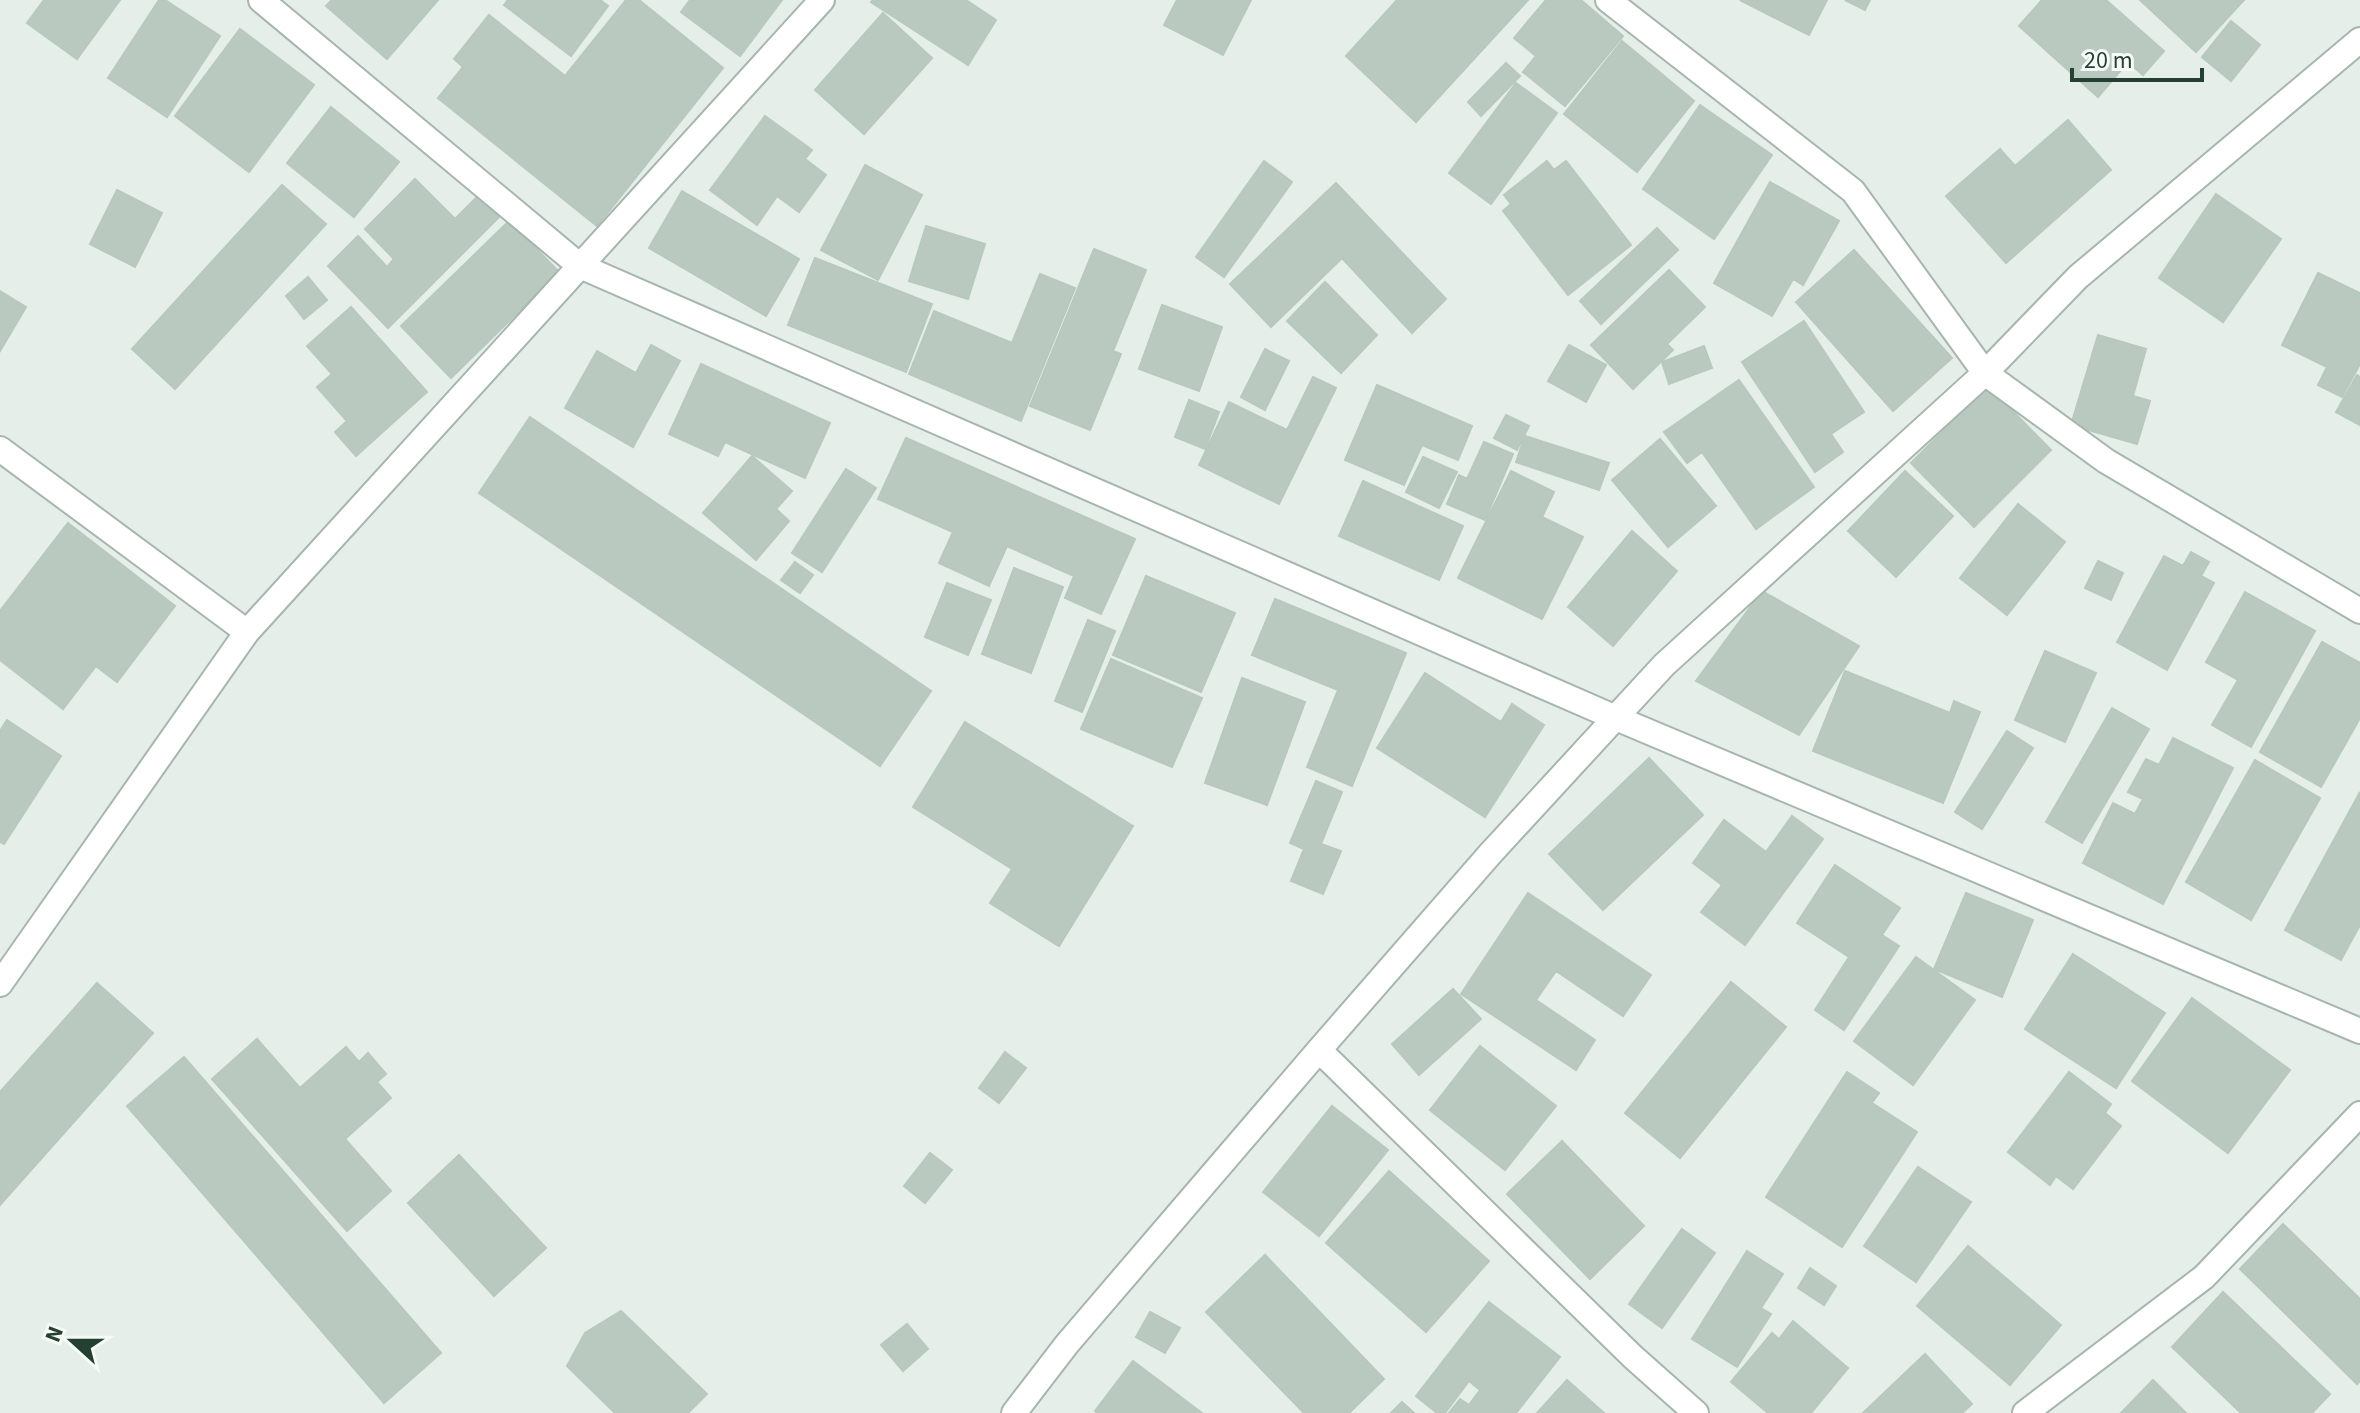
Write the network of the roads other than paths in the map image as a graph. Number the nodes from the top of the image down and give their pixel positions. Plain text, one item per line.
1 (261, 0) edge
2 (822, 0) edge
3 (1608, 0) edge
4 (2360, 40) edge
5 (580, 266) junction
6 (1985, 373) junction
7 (0, 449) edge
8 (2360, 611) edge
9 (247, 632) junction
10 (1616, 718) junction
11 (0, 984) edge
12 (2360, 1031) edge
13 (1319, 1050) junction
14 (2360, 1114) edge
15 (1014, 1413) edge
16 (1696, 1413) edge
17 (2025, 1413) edge

1 - 5 street
2 - 5 street
3 - 6 street
4 - 6 street
5 - 9 street
5 - 10 street
6 - 8 street
6 - 10 street
7 - 9 street
9 - 11 street
10 - 12 street
10 - 13 street
13 - 15 street
13 - 16 street
14 - 17 street

